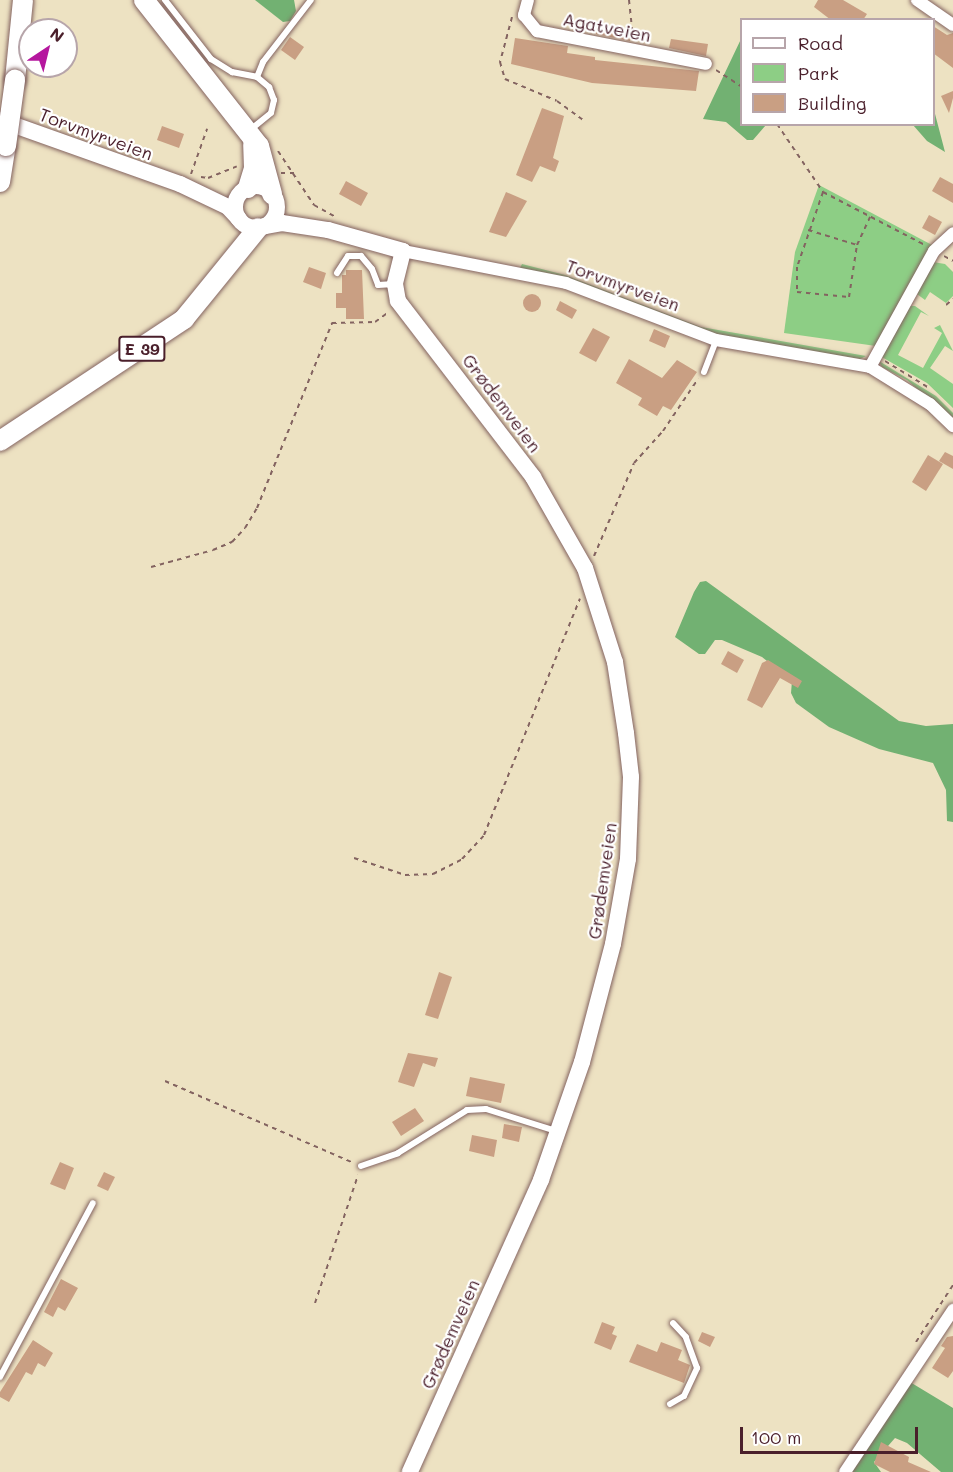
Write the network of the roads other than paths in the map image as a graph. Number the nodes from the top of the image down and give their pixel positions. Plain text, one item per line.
1 (23, 0) edge
2 (144, 0) edge
3 (165, 0) edge
4 (311, 0) edge
5 (528, 0) edge
6 (917, 0) edge
7 (953, 25) edge
8 (706, 64) road end
9 (257, 77) junction
10 (0, 120) edge
11 (249, 131) junction
12 (185, 180) junction
13 (0, 182) edge
14 (245, 190) junction
15 (274, 198) junction
16 (239, 219) junction
17 (333, 224) junction
18 (261, 227) junction
19 (953, 233) edge
20 (403, 251) junction
21 (337, 273) dead end
22 (395, 284) junction
23 (716, 340) junction
24 (873, 361) junction
25 (704, 372) road end
26 (953, 426) edge
27 (0, 441) edge
28 (560, 1132) junction
29 (361, 1166) road end
30 (93, 1203) dead end
31 (953, 1310) edge
32 (673, 1323) dead end
33 (0, 1377) edge
34 (670, 1404) dead end
35 (410, 1472) edge
36 (845, 1472) edge

1 - 13 highway, bridge
2 - 11 highway
3 - 9 lane
4 - 9 lane
5 - 8 street, Agatveien
6 - 7 street
9 - 11 lane
10 - 12 main road, Torvmyrveien
11 - 14 highway
11 - 15 highway
12 - 14 main road, Torvmyrveien
12 - 16 main road, Torvmyrveien
14 - 15 main road
14 - 16 main road
15 - 17 main road, Torvmyrveien
15 - 18 main road
16 - 18 main road
17 - 18 main road, Torvmyrveien
17 - 20 main road, Torvmyrveien
18 - 27 highway, E 39
19 - 24 street
20 - 22 main road, Grødemveien
20 - 23 street, Torvmyrveien
21 - 22 lane
22 - 28 main road, Grødemveien
23 - 24 street, Torvmyrveien
23 - 25 lane
24 - 26 street, Torvmyrveien
28 - 29 lane
28 - 35 main road, Grødemveien
30 - 33 lane
31 - 36 street
32 - 34 lane

